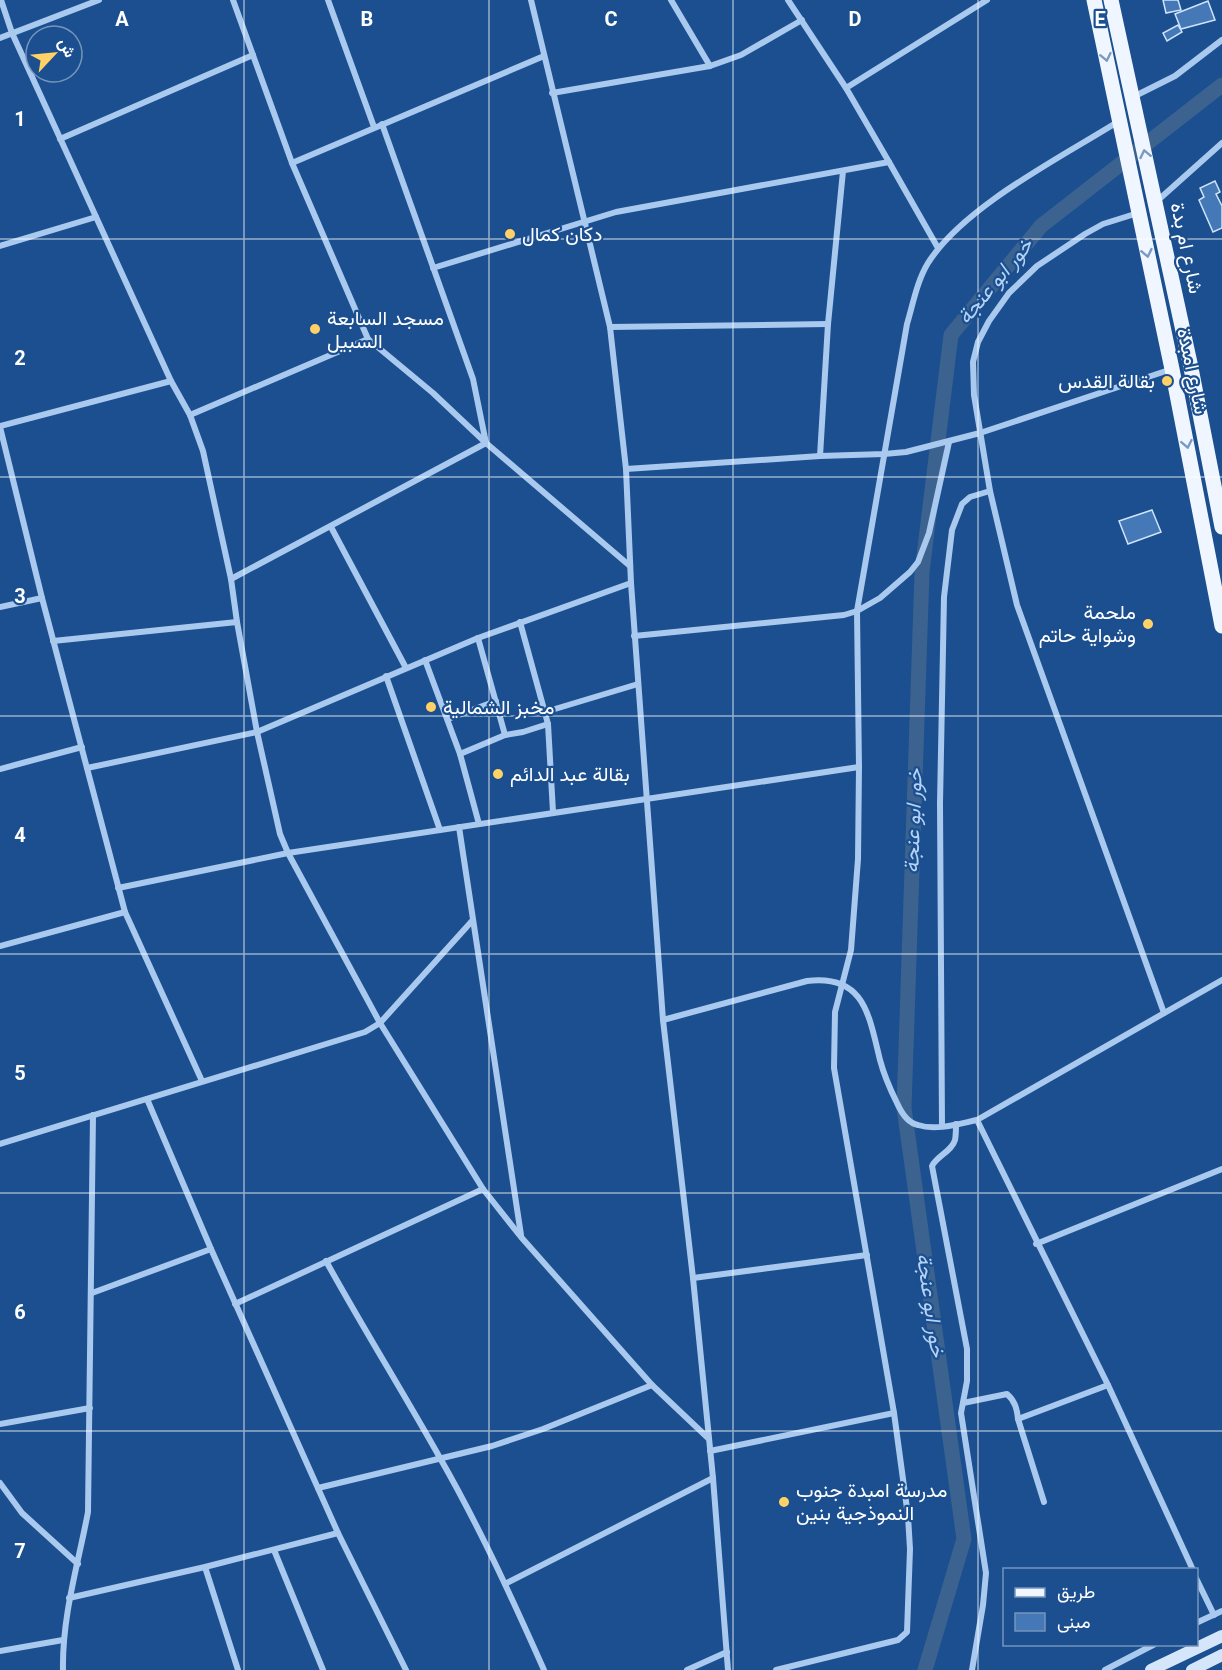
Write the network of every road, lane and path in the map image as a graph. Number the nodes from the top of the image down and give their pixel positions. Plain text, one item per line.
1 (1, 0) edge
2 (99, 0) edge
3 (233, 0) edge
4 (328, 0) edge
5 (531, 0) edge
6 (671, 0) edge
7 (788, 0) edge
8 (987, 0) edge
9 (1094, 0) edge
10 (1111, 0) edge
11 (802, 20) junction
12 (12, 33) junction
13 (0, 38) edge
14 (1222, 40) edge
15 (253, 55) junction
16 (544, 56) junction
17 (710, 66) junction
18 (846, 88) junction
19 (552, 93) junction
20 (1133, 97) junction
21 (382, 124) junction
22 (374, 127) junction
23 (1120, 127) junction
24 (60, 139) junction
25 (1221, 147) edge
26 (889, 162) junction
27 (292, 163) junction
28 (843, 171) junction
29 (1154, 195) junction
30 (1139, 213) junction
31 (96, 217) junction
32 (585, 220) junction
33 (0, 246) edge
34 (938, 248) junction
35 (433, 268) junction
36 (828, 324) junction
37 (610, 327) junction
38 (368, 339) junction
39 (1172, 369) junction
40 (171, 381) junction
41 (189, 415) junction
42 (0, 426) edge
43 (980, 433) junction
44 (950, 442) junction
45 (486, 443) junction
46 (884, 454) junction
47 (820, 456) junction
48 (626, 469) junction
49 (990, 491) junction
50 (331, 527) junction
51 (1222, 527) edge
52 (630, 566) junction
53 (231, 579) junction
54 (631, 583) junction
55 (42, 598) junction
56 (0, 607) edge
57 (857, 611) junction
58 (237, 622) junction
59 (520, 622) junction
60 (1222, 626) edge
61 (634, 636) junction
62 (478, 638) junction
63 (53, 641) junction
64 (425, 660) junction
65 (406, 668) junction
66 (386, 676) junction
67 (638, 684) junction
68 (496, 701) junction
69 (545, 712) junction
70 (448, 719) junction
71 (548, 724) junction
72 (257, 732) junction
73 (505, 735) junction
74 (81, 747) junction
75 (460, 754) junction
76 (859, 767) junction
77 (87, 768) junction
78 (0, 769) edge
79 (646, 798) junction
80 (554, 812) junction
81 (479, 824) junction
82 (459, 827) junction
83 (440, 830) junction
84 (288, 853) junction
85 (118, 888) junction
86 (125, 912) junction
87 (472, 921) junction
88 (0, 946) edge
89 (1222, 980) edge
90 (842, 984) junction
91 (1164, 1013) junction
92 (663, 1020) junction
93 (380, 1023) junction
94 (202, 1081) junction
95 (147, 1099) junction
96 (93, 1115) junction
97 (976, 1120) junction
98 (956, 1124) junction
99 (942, 1126) junction
100 (0, 1144) edge
101 (1222, 1169) edge
102 (483, 1189) junction
103 (521, 1237) junction
104 (1036, 1244) junction
105 (211, 1249) junction
106 (867, 1255) junction
107 (326, 1261) junction
108 (693, 1278) junction
109 (92, 1293) junction
110 (235, 1305) junction
111 (652, 1385) junction
112 (1108, 1385) junction
113 (963, 1403) junction
114 (90, 1408) junction
115 (894, 1413) junction
116 (1018, 1419) junction
117 (0, 1424) edge
118 (708, 1438) junction
119 (710, 1451) junction
120 (441, 1458) junction
121 (713, 1478) junction
122 (0, 1483) edge
123 (318, 1488) junction
124 (1044, 1502) dead end
125 (338, 1533) junction
126 (274, 1550) junction
127 (78, 1564) junction
128 (205, 1567) junction
129 (1193, 1568) edge
130 (1198, 1580) edge
131 (505, 1584) junction
132 (69, 1598) junction
133 (1222, 1611) edge
134 (1214, 1615) junction
135 (1198, 1623) edge
136 (1222, 1636) edge
137 (63, 1640) junction
138 (1151, 1646) edge
139 (0, 1651) edge
140 (727, 1652) junction
141 (1222, 1655) edge
142 (63, 1670) edge
143 (238, 1670) edge
144 (323, 1670) edge
145 (406, 1670) edge
146 (544, 1670) edge
147 (687, 1670) edge
148 (728, 1670) edge
149 (776, 1670) edge
150 (972, 1670) edge
151 (1105, 1670) edge
152 (1151, 1670) edge
153 (1192, 1670) edge

1 - 12 street
2 - 12 street
3 - 15 street
4 - 22 street
5 - 16 street
6 - 17 street
7 - 11 street
8 - 18 street
9 -> 23 main road
10 - 20 main road, شارع ام بدة
11 - 17 street
11 - 18 street
12 - 13 street
12 - 24 street
14 - 20 street
15 - 24 street
15 - 27 street
16 - 19 street
16 - 21 street
17 - 19 street
18 - 26 street
19 - 32 street
29 -> 20 main road, شارع ام بدة
21 - 22 street
21 - 35 street
22 - 27 street
23 - 30 main road, شارع امبدة
23 - 34 street
24 - 31 street
25 - 29 street
26 - 28 street
26 - 34 street
27 - 38 street
28 - 32 street
28 - 36 street
29 - 51 main road, شارع ام بدة
30 -> 39 main road, شارع امبدة
30 - 43 street
31 - 33 street
31 - 40 street
32 - 35 street
32 - 37 street
34 - 46 street
35 - 45 street
36 - 37 street
36 - 47 street
37 - 48 street
38 - 41 street
38 - 45 street
39 - 43 street
39 -> 60 main road, شارع امبدة
40 - 41 street
40 - 42 street
41 - 53 street
42 - 55 street
43 - 44 street
43 - 49 street
44 - 46 street
44 - 57 street
45 - 50 street
45 - 52 street
46 - 47 street
46 - 57 street
47 - 48 street
48 - 52 street
49 - 91 street
49 - 99 street
50 - 53 street
50 - 65 street
52 - 54 street
53 - 58 street
54 - 59 street
54 - 61 street
55 - 56 street
55 - 63 street
57 - 61 street
57 - 76 street
58 - 63 street
58 - 72 street
59 - 62 street
59 - 69 street
61 - 67 street
62 - 64 street
62 - 68 street
63 - 74 street
64 - 65 street
64 - 70 street
65 - 66 street
66 - 72 street
66 - 83 street
67 - 69 street
67 - 79 street
68 - 70 street
68 - 73 street
69 - 71 street
70 - 75 street
71 - 73 street
71 - 80 street
72 - 77 street
72 - 84 street
73 - 75 street
74 - 77 street
74 - 78 street
75 - 81 street
76 - 79 street
76 - 90 street
77 - 85 street
79 - 80 street
79 - 92 street
80 - 81 street
81 - 82 street
82 - 83 street
82 - 87 street
83 - 84 street
84 - 85 street
84 - 93 street
85 - 86 street
86 - 88 street
86 - 94 street
87 - 93 street
87 - 103 street
89 - 91 street
90 - 92 street
90 - 99 street
90 - 106 street
91 - 97 street
92 - 108 street
93 - 94 street
93 - 102 street
94 - 95 street
95 - 96 street
95 - 105 street
96 - 100 street
96 - 109 street
97 - 98 street
97 - 104 street
98 - 99 street
98 - 113 street
101 - 104 street
102 - 103 street
102 - 107 street
103 - 111 street
104 - 112 street
105 - 109 street
105 - 110 street
106 - 108 street
106 - 115 street
107 - 110 street
107 - 120 street
108 - 118 street
109 - 114 street
110 - 123 street
111 - 118 street
111 - 120 street
112 - 116 street
112 - 129 street
113 - 116 street
113 - 150 street
114 - 117 street
114 - 127 street
115 - 119 street
115 - 149 street
116 - 124 street
118 - 119 street
119 - 121 street
120 - 123 street
120 - 131 street
121 - 131 street
121 - 140 street
122 - 127 street
123 - 125 street
125 - 126 street
125 - 145 street
126 - 128 street
126 - 144 street
127 - 132 street
128 - 132 street
128 - 143 street
130 - 134 street
131 - 146 street
132 - 137 street
133 - 134 street
134 - 135 street
136 - 152 main road
137 - 139 street
137 - 142 street
138 - 151 street
140 - 147 street
140 - 148 street
141 - 153 main road

